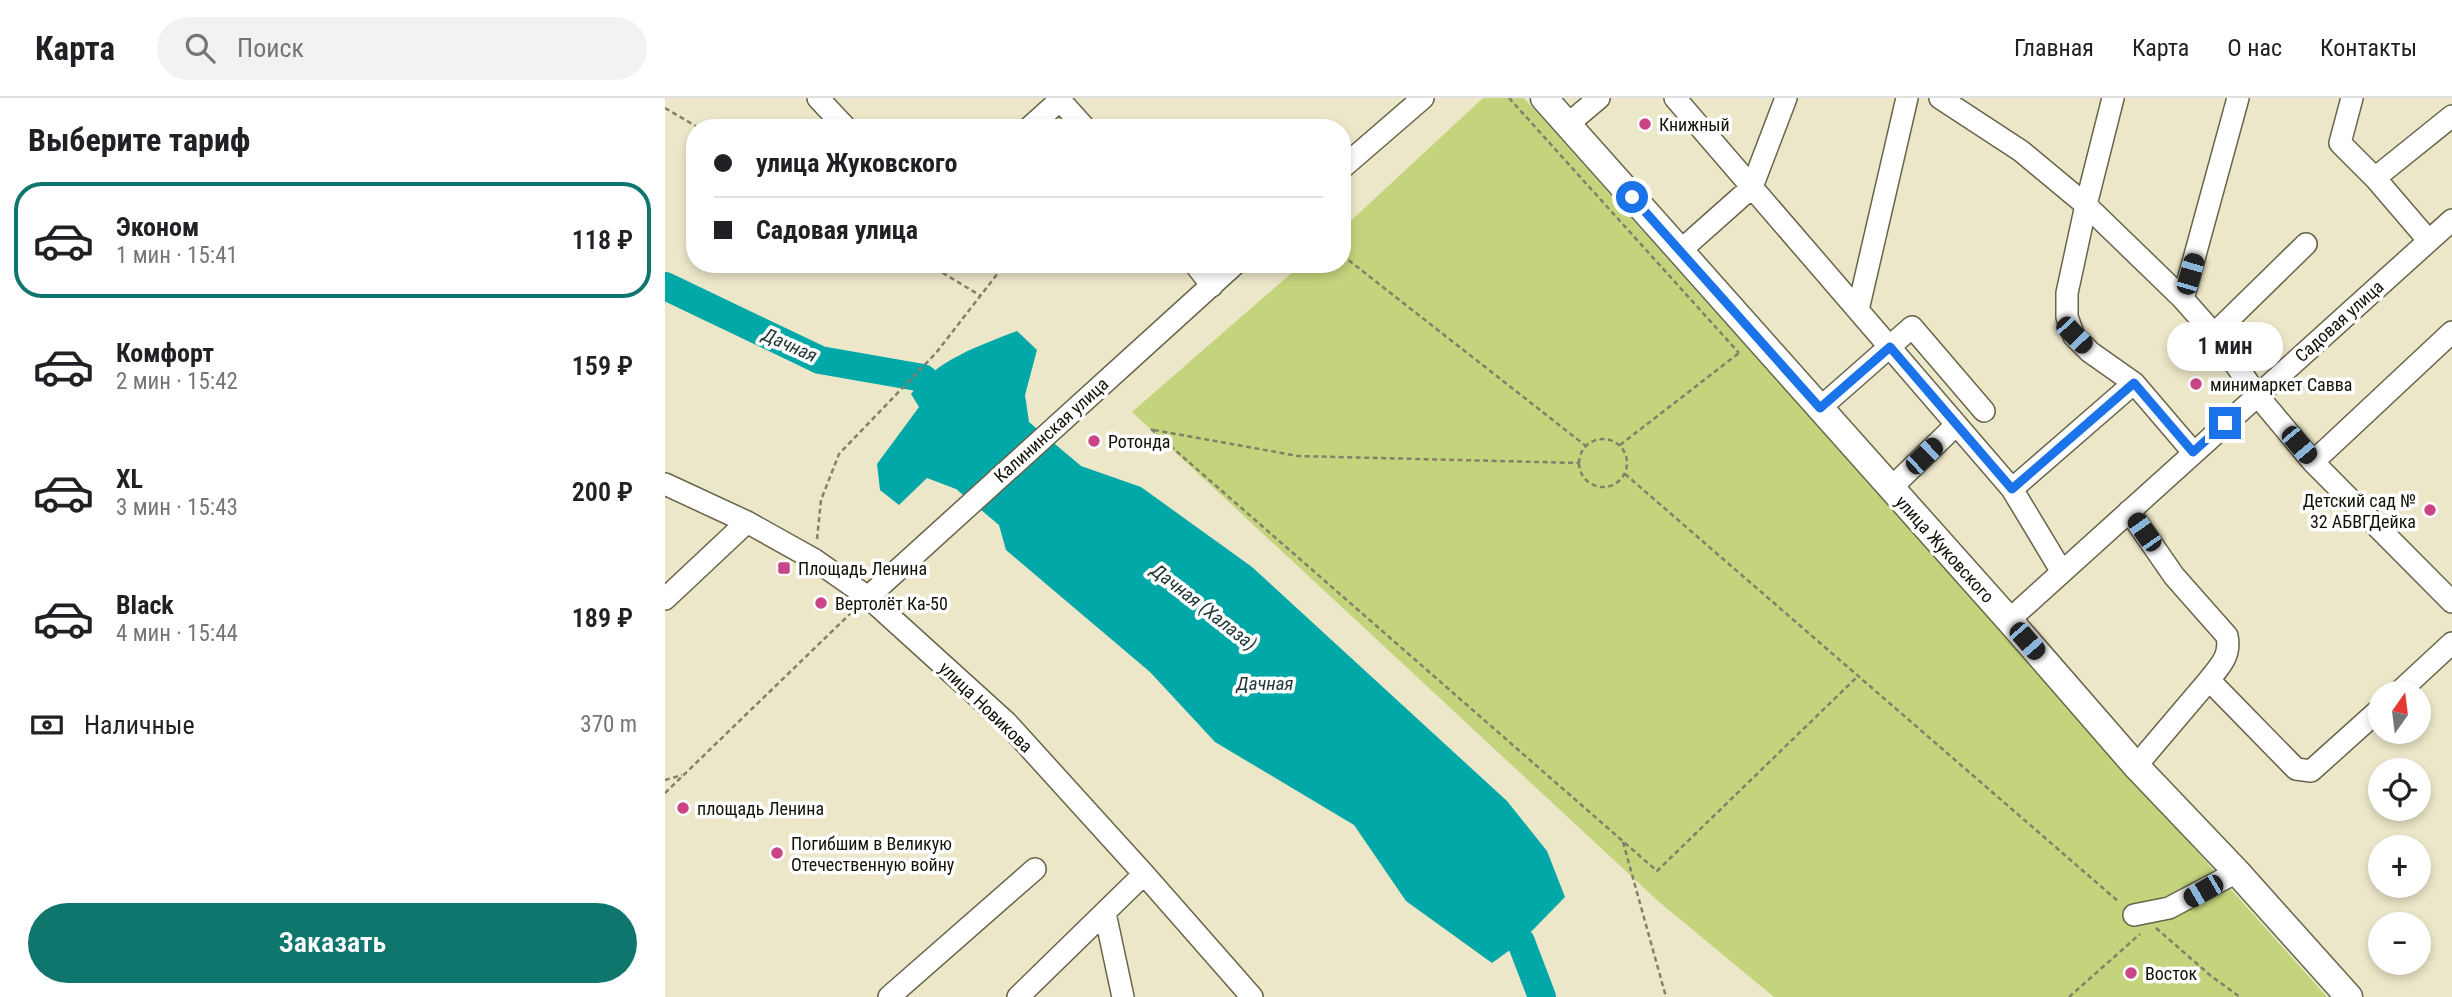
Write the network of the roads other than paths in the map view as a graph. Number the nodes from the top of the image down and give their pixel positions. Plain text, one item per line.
1 (818, 98) edge
2 (1423, 98) edge
3 (1544, 98) edge
4 (1599, 98) edge
5 (1675, 98) edge
6 (1786, 98) edge
7 (1907, 98) edge
8 (1940, 98) edge
9 (2113, 98) edge
10 (2238, 98) edge
11 (2352, 98) edge
12 (1059, 99) edge
13 (2452, 116) edge
14 (838, 119) edge
15 (1038, 119) edge
16 (1077, 119) edge
17 (1567, 125) junction
18 (1351, 161) edge
19 (2375, 178) junction
20 (1752, 187) junction
21 (2086, 205) junction
22 (2452, 220) edge
23 (2429, 240) junction
24 (2306, 244) dead end
25 (1680, 251) junction
26 (1202, 273) edge
27 (1226, 273) edge
28 (1212, 286) junction
29 (2183, 299) junction
30 (1858, 310) junction
31 (2452, 332) edge
32 (2214, 334) junction
33 (1890, 347) junction
34 (2134, 383) junction
35 (2257, 395) junction
36 (1820, 408) junction
37 (1984, 411) dead end
38 (1957, 425) junction
39 (2193, 452) junction
40 (2312, 462) junction
41 (665, 484) edge
42 (1891, 488) junction
43 (2012, 489) junction
44 (2129, 511) junction
45 (747, 522) junction
46 (2063, 572) junction
47 (868, 597) junction
48 (665, 599) edge
49 (2452, 602) edge
50 (2009, 620) junction
51 (2452, 643) edge
52 (2209, 680) junction
53 (2410, 681) edge
54 (2368, 720) edge
55 (2136, 766) junction
56 (1035, 869) dead end
57 (2237, 872) junction
58 (1144, 874) junction
59 (1105, 913) junction
60 (2138, 924) road end
61 (889, 997) edge
62 (1019, 997) edge
63 (1123, 997) edge
64 (1252, 997) edge
65 (2349, 997) edge

1 - 14 street
2 - 18 street
3 - 17 main road, улица Жуковского
4 - 17 street
5 - 20 street
6 - 20 street
7 - 30 street
8 - 21 street
9 - 21 street
10 - 29 street
11 - 19 street
12 - 15 street
12 - 16 street
13 - 19 street
17 - 25 main road, улица Жуковского
19 - 23 street
20 - 25 street
20 - 30 street
21 - 29 street
21 - 34 street
22 - 23 street, Садовая улица
23 - 35 street, Садовая улица
24 - 32 street
25 - 36 main road, улица Жуковского
26 - 28 street
27 - 28 street, Калининская улица
28 - 47 street, Калининская улица
29 - 32 street
30 - 33 street
31 - 40 street
32 - 35 street
33 - 36 street
33 - 37 street
33 - 38 street
34 - 39 street
34 - 43 street
35 - 39 street, Садовая улица
35 - 40 street
36 - 42 main road, улица Жуковского
38 - 42 street
38 - 43 street
39 - 44 street, Садовая улица
40 - 49 street
41 - 45 street, улица Новикова
42 - 50 main road, улица Жуковского
43 - 46 street
44 - 46 street, Садовая улица
44 - 52 street
45 - 47 street, улица Новикова
45 - 48 street
46 - 50 street, Садовая улица
47 - 58 street, улица Новикова
50 - 55 main road, улица Жуковского
51 - 53 street
52 - 54 street
52 - 55 street
55 - 57 main road, улица Жуковского
56 - 61 street
57 - 60 street
57 - 65 main road, улица Жуковского
58 - 59 street
58 - 64 street, улица Новикова
59 - 62 street
59 - 63 street

